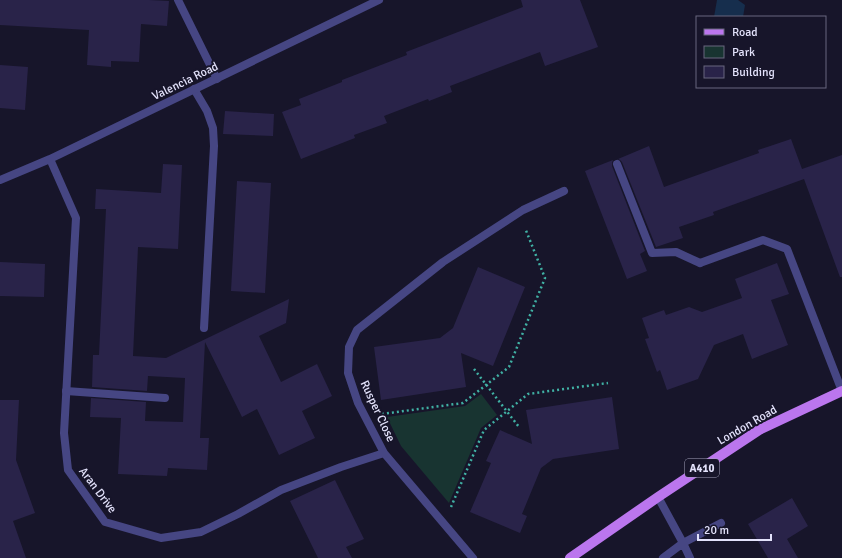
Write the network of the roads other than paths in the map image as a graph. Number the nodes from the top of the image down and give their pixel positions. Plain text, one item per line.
1 (178, 0) edge
2 (379, 0) edge
3 (217, 79) junction
4 (194, 89) junction
5 (50, 159) junction
6 (617, 164) dead end
7 (0, 180) edge
8 (564, 191) dead end
9 (204, 328) dead end
10 (66, 391) junction
11 (842, 391) edge
12 (165, 398) dead end
13 (384, 453) junction
14 (658, 497) junction
15 (721, 522) dead end
16 (683, 543) junction
17 (473, 558) edge
18 (570, 558) edge
19 (663, 558) edge
20 (690, 558) edge

1 - 3 street
2 - 3 street, Valencia Road
3 - 4 street, Valencia Road
4 - 5 street, Valencia Road
4 - 9 street
5 - 7 street, Valencia Road
5 - 10 street, Aran Drive
6 - 11 street
8 - 13 street, Rusper Close
10 - 12 street
10 - 13 street, Aran Drive
11 - 14 main road, London Road / A410
13 - 17 street, Rusper Close
14 - 16 street
14 - 18 main road, London Road / A410
15 - 16 street
16 - 19 street
16 - 20 street

